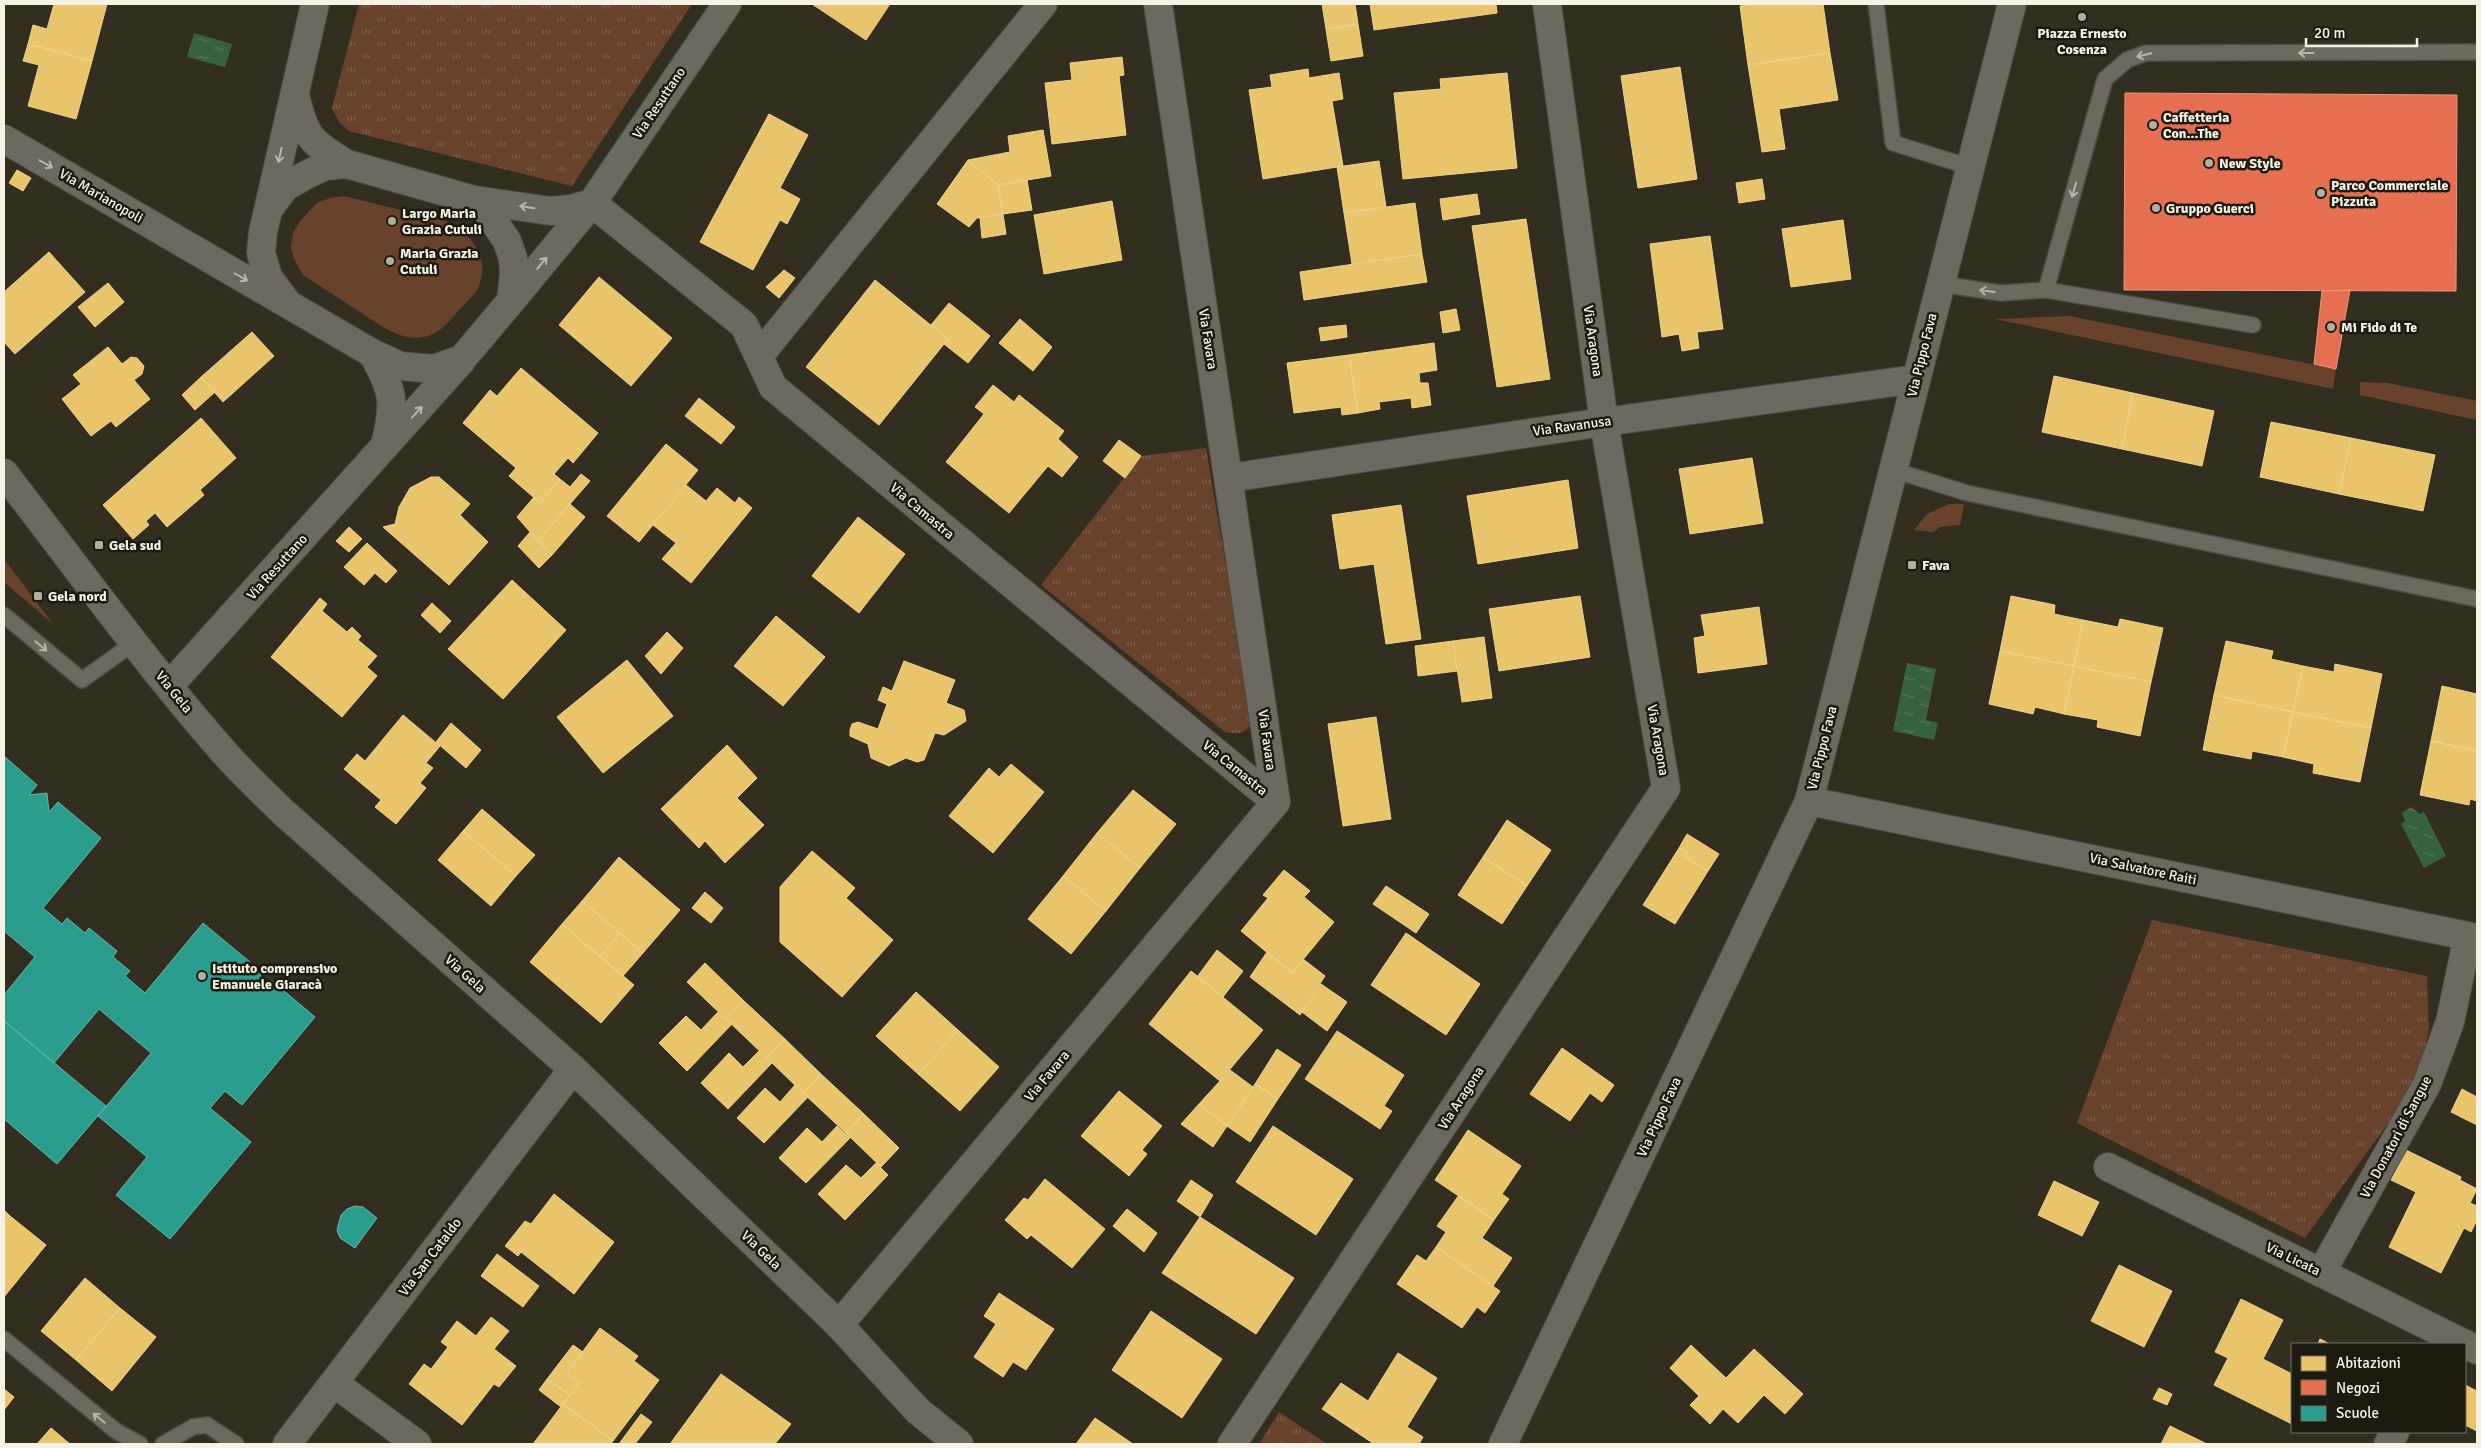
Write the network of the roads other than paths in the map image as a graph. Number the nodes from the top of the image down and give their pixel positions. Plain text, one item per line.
1 (315, 4) edge
2 (727, 4) edge
3 (1043, 4) edge
4 (1158, 4) edge
5 (1548, 4) edge
6 (1876, 4) edge
7 (2007, 7) edge
8 (2477, 52) edge
9 (294, 90) junction
10 (4, 139) edge
11 (347, 164) junction
12 (1970, 167) junction
13 (474, 200) junction
14 (592, 202) junction
15 (268, 210) junction
16 (1940, 284) junction
17 (2046, 290) junction
18 (511, 301) junction
19 (288, 304) junction
20 (2253, 325) dead end
21 (372, 354) junction
22 (759, 356) junction
23 (462, 359) junction
24 (1916, 379) junction
25 (1604, 422) junction
26 (384, 448) junction
27 (1893, 470) junction
28 (4, 473) edge
29 (1229, 478) junction
30 (2477, 599) edge
31 (4, 615) edge
32 (135, 642) junction
33 (168, 686) junction
34 (1809, 801) junction
35 (1276, 802) junction
36 (2473, 937) edge
37 (573, 1070) junction
38 (2108, 1167) dead end
39 (2321, 1273) junction
40 (839, 1325) junction
41 (4, 1339) edge
42 (2440, 1339) edge
43 (2453, 1343) edge
44 (334, 1383) junction
45 (2394, 1433) edge
46 (140, 1444) edge
47 (163, 1444) edge
48 (236, 1444) edge
49 (287, 1444) edge
50 (417, 1444) edge
51 (958, 1444) edge
52 (1232, 1444) edge
53 (1503, 1444) edge
54 (2388, 1444) edge

1 - 9 street
2 - 14 street, Via Resuttano
3 - 22 street
4 - 29 street, Via Favara
5 - 25 street, Via Aragona
6 - 12 lane
7 - 12 street, Via Pippo Fava
8 -> 17 lane
9 - 11 street
9 -> 15 street
10 -> 19 street, Via Marianopoli
11 - 13 street
11 - 15 street
12 - 16 street, Via Pippo Fava
14 -> 13 street
13 - 18 street
18 -> 14 street, Via Resuttano
14 - 22 street, Via Camastra
15 - 19 street
17 -> 16 lane
16 - 24 street, Via Pippo Fava
17 - 20 lane
18 - 23 street, Via Resuttano
19 - 21 street, Via Marianopoli
21 - 23 street, Via Marianopoli
21 - 26 street
22 - 35 street, Via Camastra
26 -> 23 street, Via Resuttano
24 - 25 street, Via Ravanusa
24 - 27 street, Via Pippo Fava
25 - 29 street, Via Ravanusa
25 - 52 street, Via Aragona
26 - 33 street, Via Resuttano
27 - 30 lane
27 - 34 street, Via Pippo Fava
28 - 32 street, Via Gela
29 - 35 street, Via Favara
31 -> 32 lane
32 - 33 street, Via Gela
33 - 37 street, Via Gela
34 - 36 street, Via Salvatore Raiti
34 - 53 street, Via Pippo Fava
35 - 40 street, Via Favara
36 - 39 street, Via Donatori di Sangue
37 - 40 street, Via Gela
37 - 44 street, Via San Cataldo
38 - 39 street, Via Licata
39 - 42 street, Via Licata
40 - 51 street, Via Gela
46 -> 41 lane
42 - 43 street, Via Licata
44 - 49 street, Via San Cataldo
44 - 50 street
45 - 54 street
47 - 48 lane

